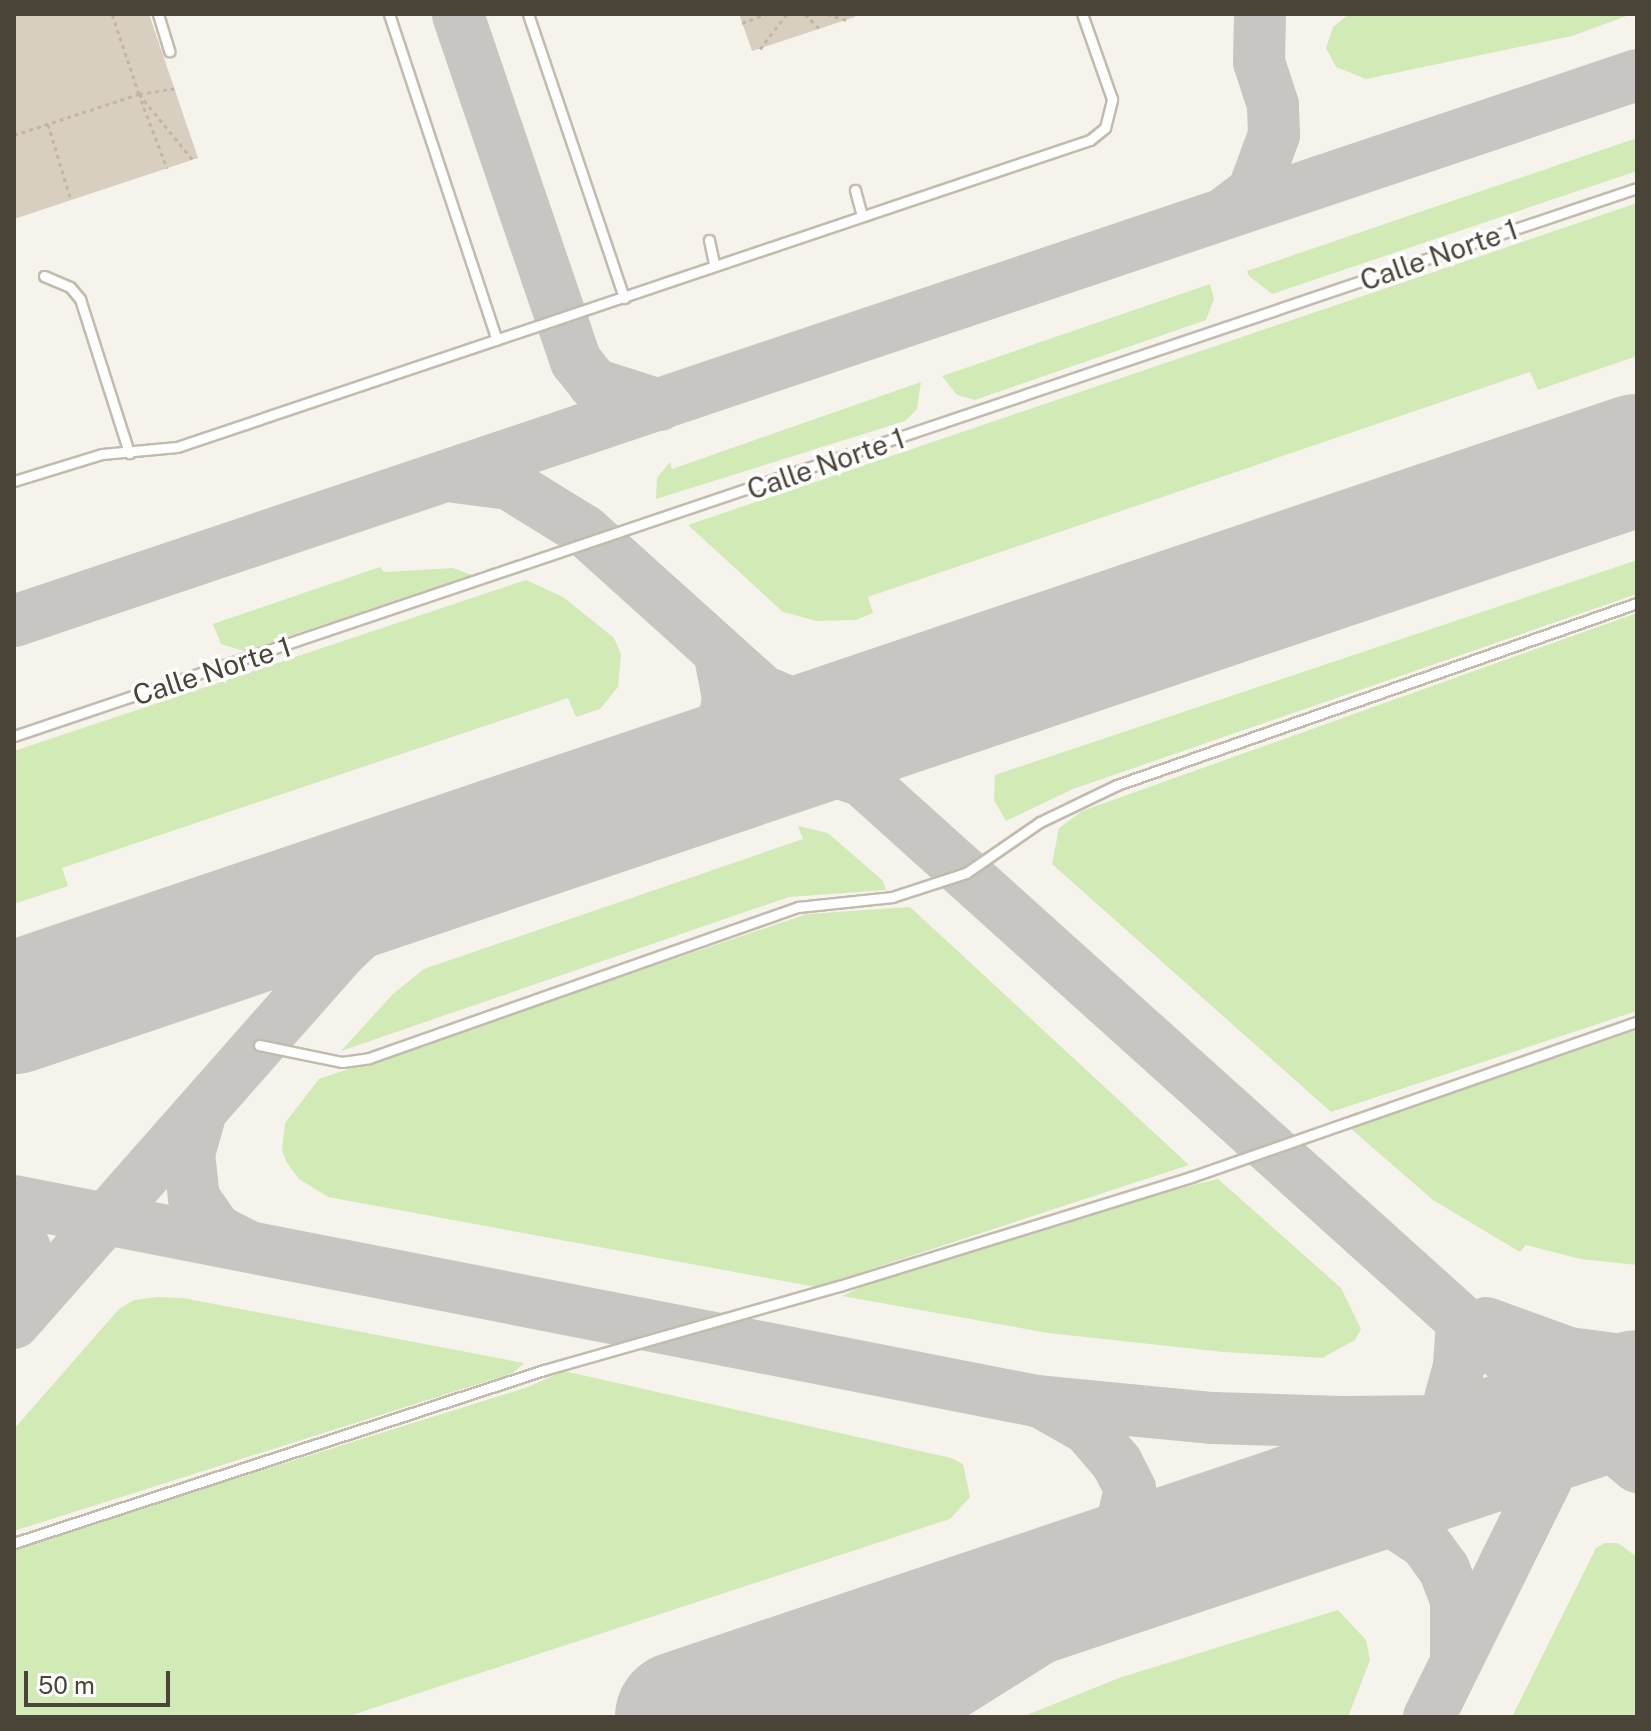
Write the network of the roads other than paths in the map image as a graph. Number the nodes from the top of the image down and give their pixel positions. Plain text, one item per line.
1 (158, 14) edge
2 (389, 14) edge
3 (528, 14) edge
4 (1082, 14) edge
5 (169, 51) dead end
6 (1637, 188) edge
7 (855, 190) dead end
8 (862, 216) junction
9 (709, 240) dead end
10 (714, 264) junction
11 (44, 276) dead end
12 (624, 298) junction
13 (497, 340) junction
14 (129, 453) junction
15 (14, 481) edge
16 (1637, 603) edge
17 (14, 736) edge
18 (1637, 1022) edge
19 (259, 1045) dead end
20 (14, 1543) edge

1 - 5 lane
2 - 13 lane
3 - 12 lane
4 - 8 lane
6 - 17 lane, Calle Norte 1
7 - 8 lane
8 - 10 lane
9 - 10 lane
10 - 12 lane
11 - 14 lane
12 - 13 lane
13 - 14 lane
14 - 15 lane
16 - 19 lane
18 - 20 lane

